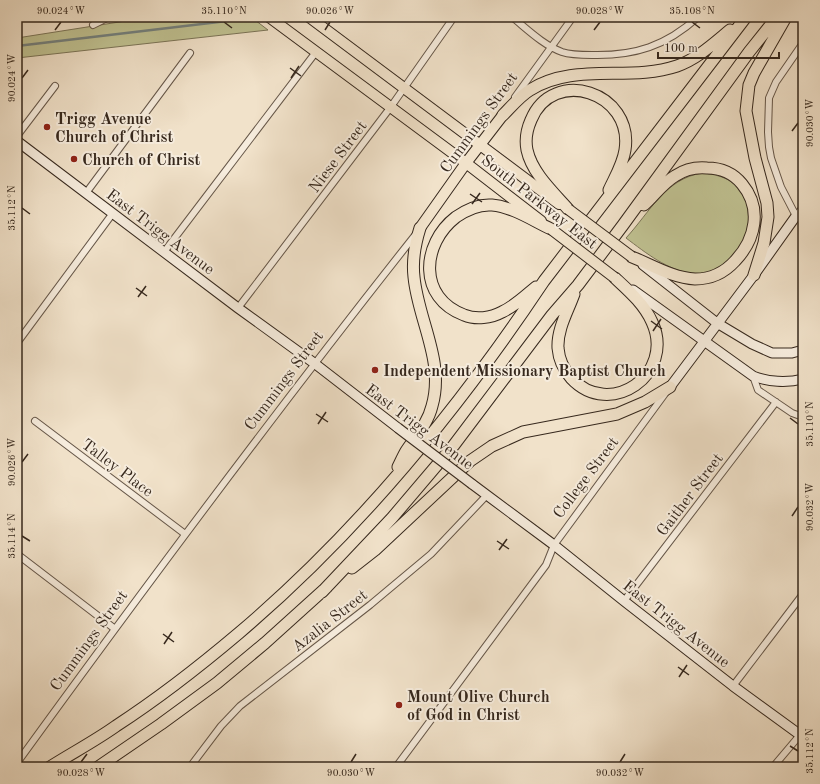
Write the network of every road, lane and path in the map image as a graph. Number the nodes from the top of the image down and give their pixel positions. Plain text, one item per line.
1 (109, 17) edge
2 (269, 17) edge
3 (309, 17) edge
4 (454, 17) edge
5 (512, 17) edge
6 (573, 17) edge
7 (698, 17) edge
8 (746, 17) edge
9 (777, 17) edge
10 (786, 17) edge
11 (93, 25) dead end
12 (803, 43) edge
13 (551, 47) junction
14 (316, 52) junction
15 (190, 53) dead end
16 (55, 86) dead end
17 (404, 88) junction
18 (390, 108) junction
19 (502, 115) junction
20 (17, 136) edge
21 (17, 141) edge
22 (479, 144) junction
23 (466, 163) junction
24 (86, 192) junction
25 (803, 207) edge
26 (601, 208) junction
27 (568, 209) junction
28 (113, 213) junction
29 (796, 216) junction
30 (623, 225) junction
31 (420, 228) junction
32 (551, 229) junction
33 (164, 252) junction
34 (632, 257) junction
35 (754, 275) junction
36 (616, 278) junction
37 (544, 281) junction
38 (578, 285) junction
39 (238, 308) junction
40 (718, 323) junction
41 (17, 342) edge
42 (704, 342) junction
43 (803, 350) edge
44 (314, 363) junction
45 (753, 376) junction
46 (803, 379) edge
47 (670, 387) junction
48 (776, 402) junction
49 (803, 417) edge
50 (35, 421) dead end
51 (391, 482) junction
52 (487, 495) junction
53 (185, 534) junction
54 (554, 545) junction
55 (17, 554) edge
56 (322, 592) junction
57 (803, 594) edge
58 (624, 602) junction
59 (115, 629) junction
60 (734, 686) junction
61 (801, 736) edge
62 (17, 763) edge
63 (50, 767) edge
64 (98, 767) edge
65 (190, 767) edge
66 (396, 767) edge
67 (773, 767) edge

1 - 11 street
2 - 14 main road, South Parkway East
3 - 17 main road, South Parkway East
4 - 17 street, Niese Street
5 - 13 street
6 - 13 street, Cummings Street
7 - 13 street
8 - 19 highway
8 - 26 highway
9 - 30 highway
10 - 35 highway
12 - 29 street
13 - 19 street, Cummings Street
14 - 18 main road, South Parkway East
14 - 33 street
15 - 24 street
16 - 20 street
17 - 18 street, Niese Street
17 - 22 main road, South Parkway East
18 - 23 main road, South Parkway East
18 - 39 street, Niese Street
19 - 22 main road, Cummings Street
21 - 24 street, East Trigg Avenue
22 - 23 main road, Cummings Street
22 - 27 main road, South Parkway East
23 - 31 main road, Cummings Street
23 - 32 main road, South Parkway East
24 - 28 street, East Trigg Avenue
25 - 29 street, College Street
26 - 27 highway
26 - 37 highway
27 - 34 main road, South Parkway East, bridge
28 - 33 street, East Trigg Avenue
28 - 41 street
29 - 35 street, College Street
30 - 34 highway
30 - 38 highway
31 - 44 street, Cummings Street
31 - 51 highway
32 - 36 main road, South Parkway East, bridge
32 - 37 highway
33 - 39 street, East Trigg Avenue
34 - 40 street, South Parkway East
35 - 40 street, College Street
36 - 38 highway
36 - 42 street, South Parkway East
37 - 51 highway
38 - 56 highway
39 - 44 street, East Trigg Avenue
40 - 42 street, College Street
40 - 43 street, South Parkway East
42 - 45 street, South Parkway East
42 - 47 street, College Street
44 - 52 street, East Trigg Avenue, bridge
44 - 53 street, Cummings Street
45 - 46 street, South Parkway East
45 - 48 street
47 - 54 street, College Street
47 - 56 highway
48 - 49 street
48 - 58 street, Gaither Street
50 - 53 street, Talley Place
51 - 63 highway
52 - 54 street, East Trigg Avenue
52 - 65 street, Azalia Street
53 - 59 street, Cummings Street
54 - 58 street, East Trigg Avenue
54 - 66 street, College Street
55 - 59 street
56 - 64 highway
57 - 60 street
58 - 60 street, East Trigg Avenue
59 - 62 street, Cummings Street
60 - 61 street, East Trigg Avenue
61 - 67 street

